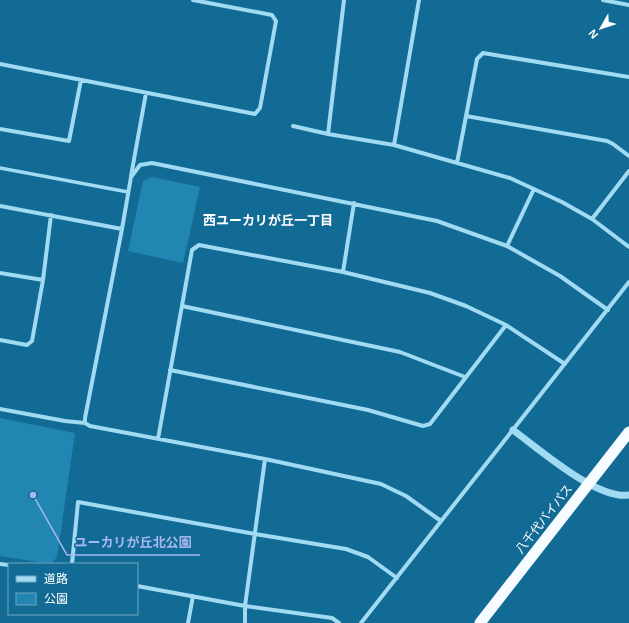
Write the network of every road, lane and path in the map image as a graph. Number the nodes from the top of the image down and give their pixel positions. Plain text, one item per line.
1 (193, 0) edge
2 (344, 0) edge
3 (418, 0) edge
4 (603, 0) edge
5 (629, 5) edge
6 (0, 64) edge
7 (629, 78) edge
8 (81, 80) junction
9 (146, 92) junction
10 (466, 116) junction
11 (293, 126) dead end
12 (0, 128) edge
13 (328, 134) junction
14 (394, 145) junction
15 (629, 156) edge
16 (457, 163) junction
17 (0, 168) edge
18 (629, 171) edge
19 (131, 177) junction
20 (534, 189) junction
21 (128, 192) junction
22 (354, 203) junction
23 (0, 206) edge
24 (51, 215) junction
25 (592, 219) junction
26 (122, 229) junction
27 (507, 246) junction
28 (629, 247) edge
29 (342, 272) junction
30 (0, 273) edge
31 (43, 280) junction
32 (629, 282) edge
33 (182, 306) junction
34 (608, 310) junction
35 (506, 325) junction
36 (0, 340) edge
37 (565, 364) junction
38 (170, 370) junction
39 (465, 377) junction
40 (0, 409) edge
41 (85, 423) junction
42 (512, 430) junction
43 (629, 432) edge
44 (158, 439) junction
45 (265, 459) junction
46 (588, 483) junction
47 (629, 496) edge
48 (441, 521) junction
49 (255, 534) junction
50 (72, 563) edge
51 (397, 578) junction
52 (138, 586) edge
53 (193, 596) junction
54 (246, 606) junction
55 (188, 623) edge
56 (245, 623) edge
57 (339, 623) edge
58 (361, 623) edge
59 (480, 623) edge

1 - 9 street
2 - 13 street
3 - 14 street
4 - 5 street
6 - 8 street
7 - 10 street
8 - 9 street
8 - 12 street
9 - 19 street
10 - 15 street
10 - 16 street
11 - 13 street
13 - 14 street
14 - 16 street
16 - 20 street
17 - 21 street
18 - 25 street
19 - 21 street
19 - 22 street
20 - 25 street
20 - 27 street
21 - 26 street
22 - 27 street
22 - 29 street
23 - 24 street
24 - 26 street
24 - 31 street
25 - 28 street
26 - 41 street
27 - 34 street
29 - 33 street
29 - 35 street
30 - 31 street
31 - 36 street
32 - 34 street
33 - 38 street
33 - 39 street
34 - 37 street
35 - 37 street
35 - 39 street
37 - 42 street
38 - 39 street
38 - 44 street
40 - 41 street
41 - 44 street
42 - 46 street
42 - 48 street
43 - 46 highway, 八千代バイパス
44 - 45 street
45 - 48 street
45 - 49 street
46 - 47 street
46 - 59 highway, 八千代バイパス
48 - 51 street
49 - 50 street
49 - 51 street
49 - 54 street
51 - 58 street
52 - 53 street
53 - 54 street
53 - 55 street
54 - 56 street
54 - 57 street

